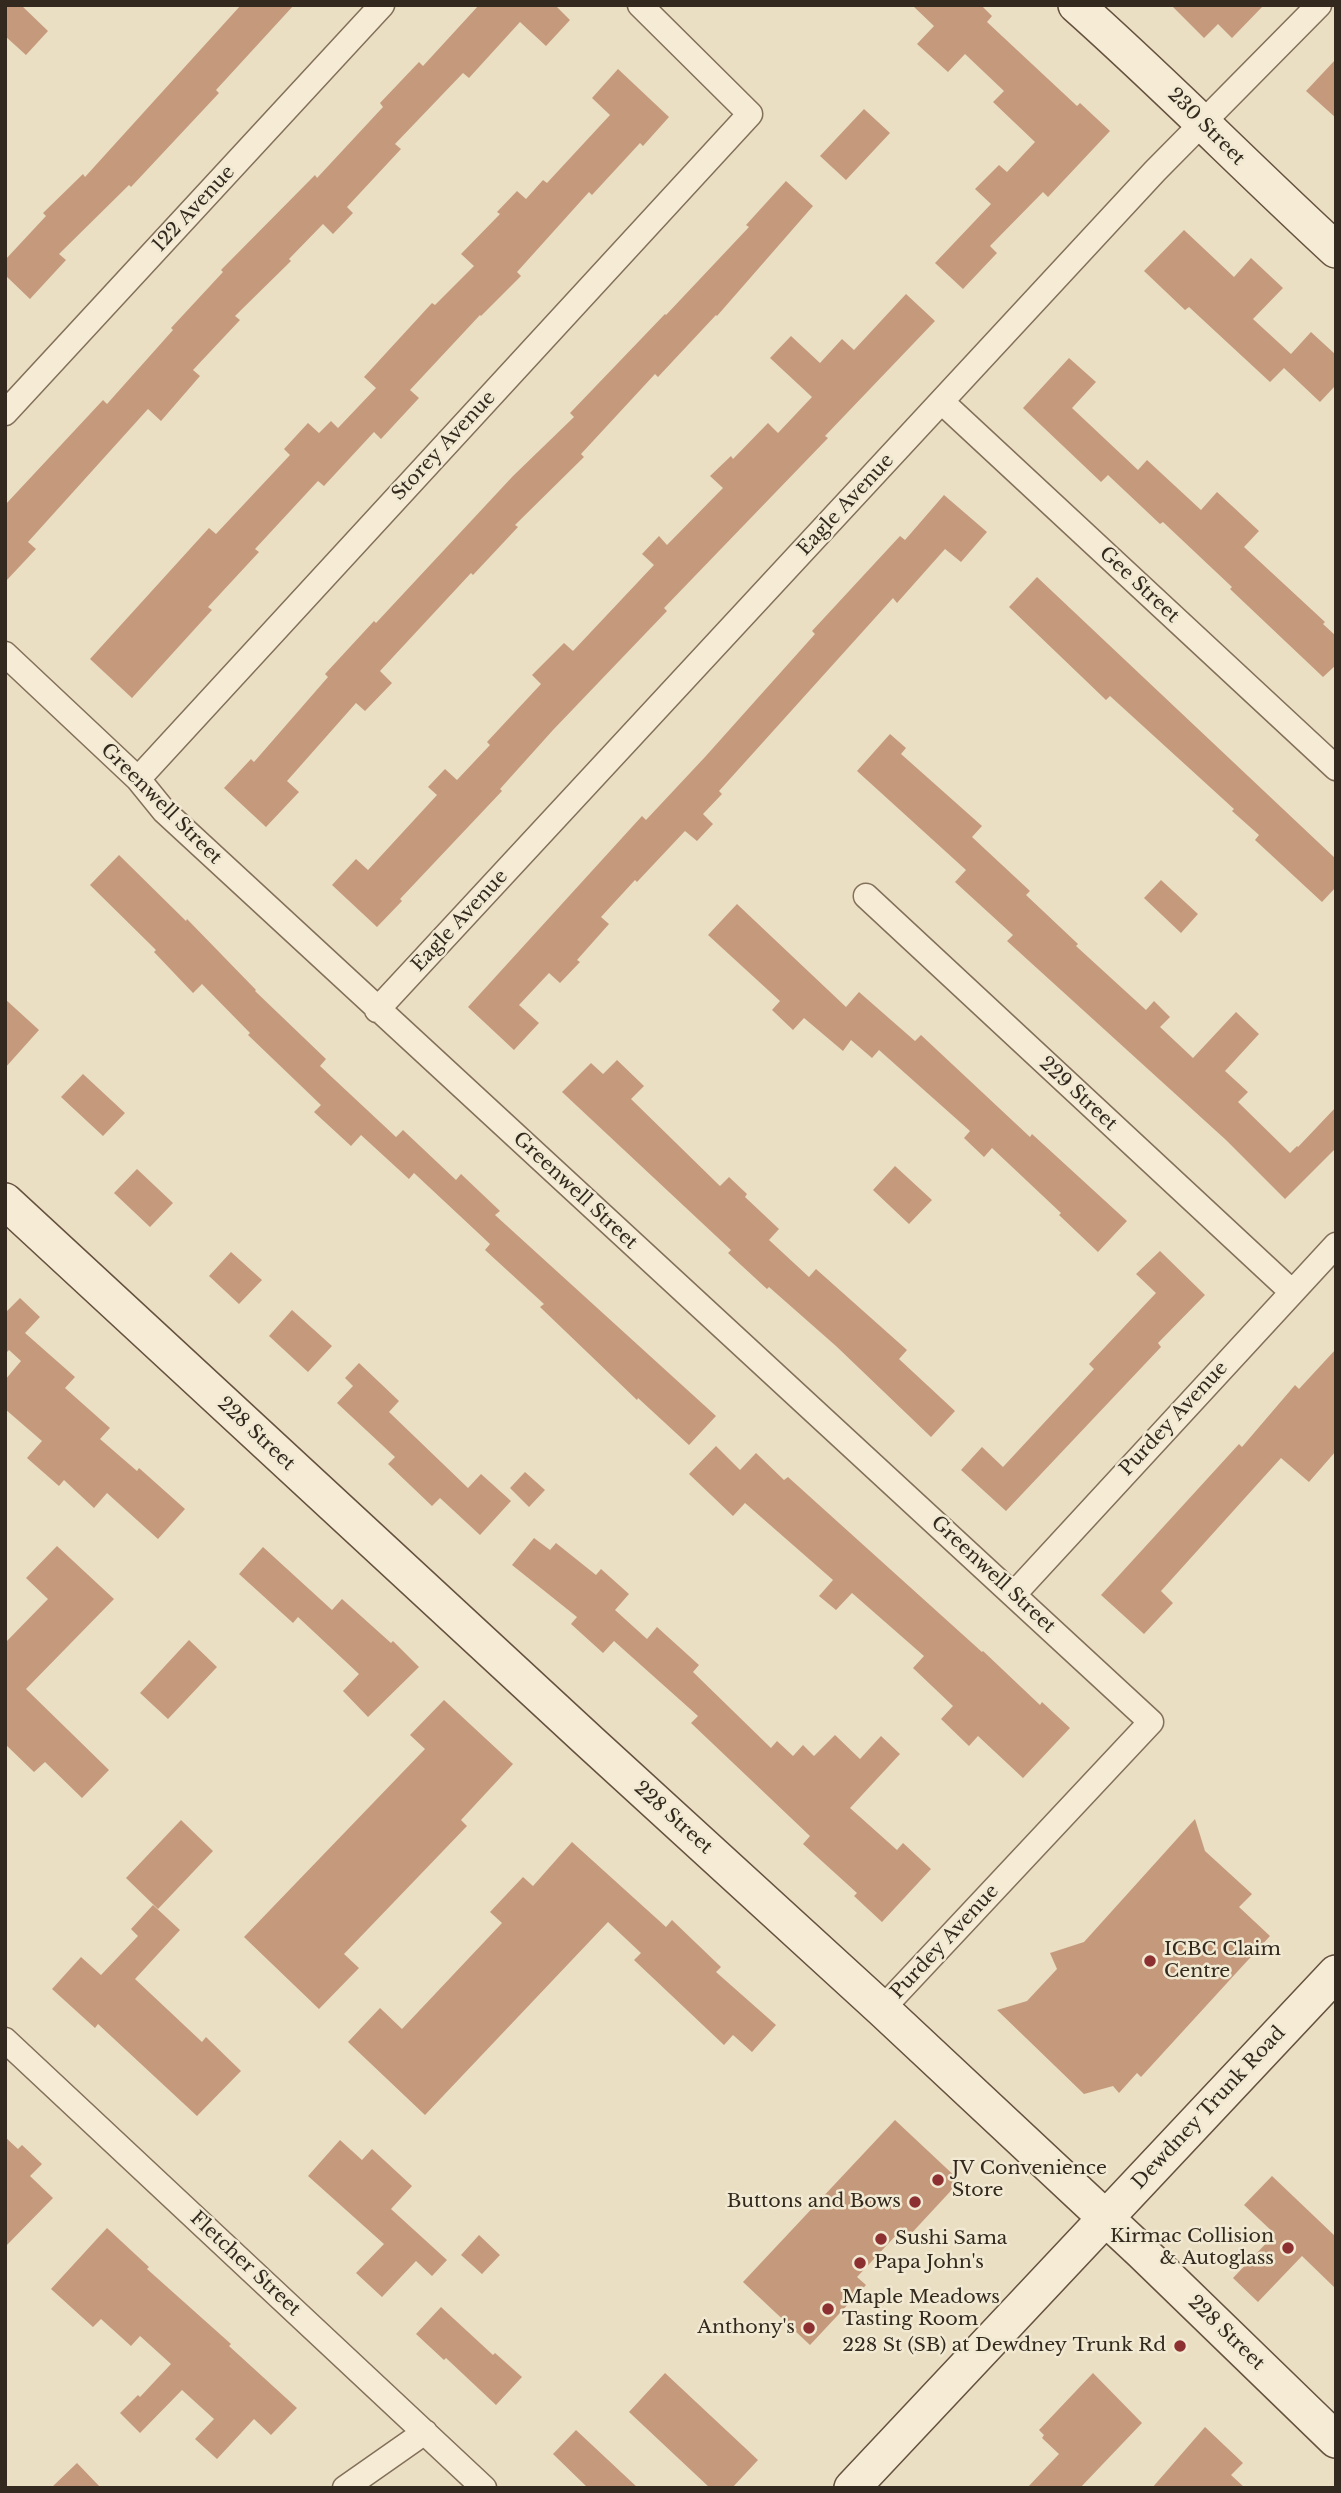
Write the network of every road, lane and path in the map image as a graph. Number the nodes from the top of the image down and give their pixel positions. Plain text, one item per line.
1 (382, 5) edge
2 (640, 5) edge
3 (1076, 5) edge
4 (1319, 5) edge
5 (1202, 122) junction
6 (1336, 250) edge
7 (942, 402) junction
8 (5, 413) edge
9 (5, 654) edge
10 (1336, 768) edge
11 (138, 779) junction
12 (866, 897) dead end
13 (377, 1010) junction
14 (5, 1201) edge
15 (1336, 1245) edge
16 (1291, 1292) junction
17 (1014, 1594) junction
18 (1151, 1722) joint
19 (1336, 1973) edge
20 (882, 2009) junction
21 (5, 2040) edge
22 (1106, 2219) junction
23 (425, 2432) junction
24 (1336, 2440) edge
25 (345, 2488) edge
26 (484, 2488) edge
27 (852, 2488) edge

1 - 8 street, 122 Avenue
2 - 11 street, Storey Avenue
3 - 5 street, 230 Street
4 - 5 street, Eagle Avenue
5 - 6 street, 230 Street
5 - 7 street, Eagle Avenue
7 - 10 street, Gee Street
7 - 13 street, Eagle Avenue
9 - 11 street, Greenwell Street
11 - 13 street, Greenwell Street
12 - 16 street, 229 Street
13 - 17 street, Greenwell Street
14 - 20 street, 228 Street
15 - 16 street, Purdey Avenue
16 - 17 street, Purdey Avenue
17 - 18 street, Greenwell Street
18 - 20 street, Purdey Avenue
19 - 22 street, Dewdney Trunk Road
20 - 22 street, 228 Street
21 - 23 street, Fletcher Street
22 - 24 street, 228 Street
22 - 27 street, Dewdney Trunk Road
23 - 25 street
23 - 26 street, Fletcher Street

